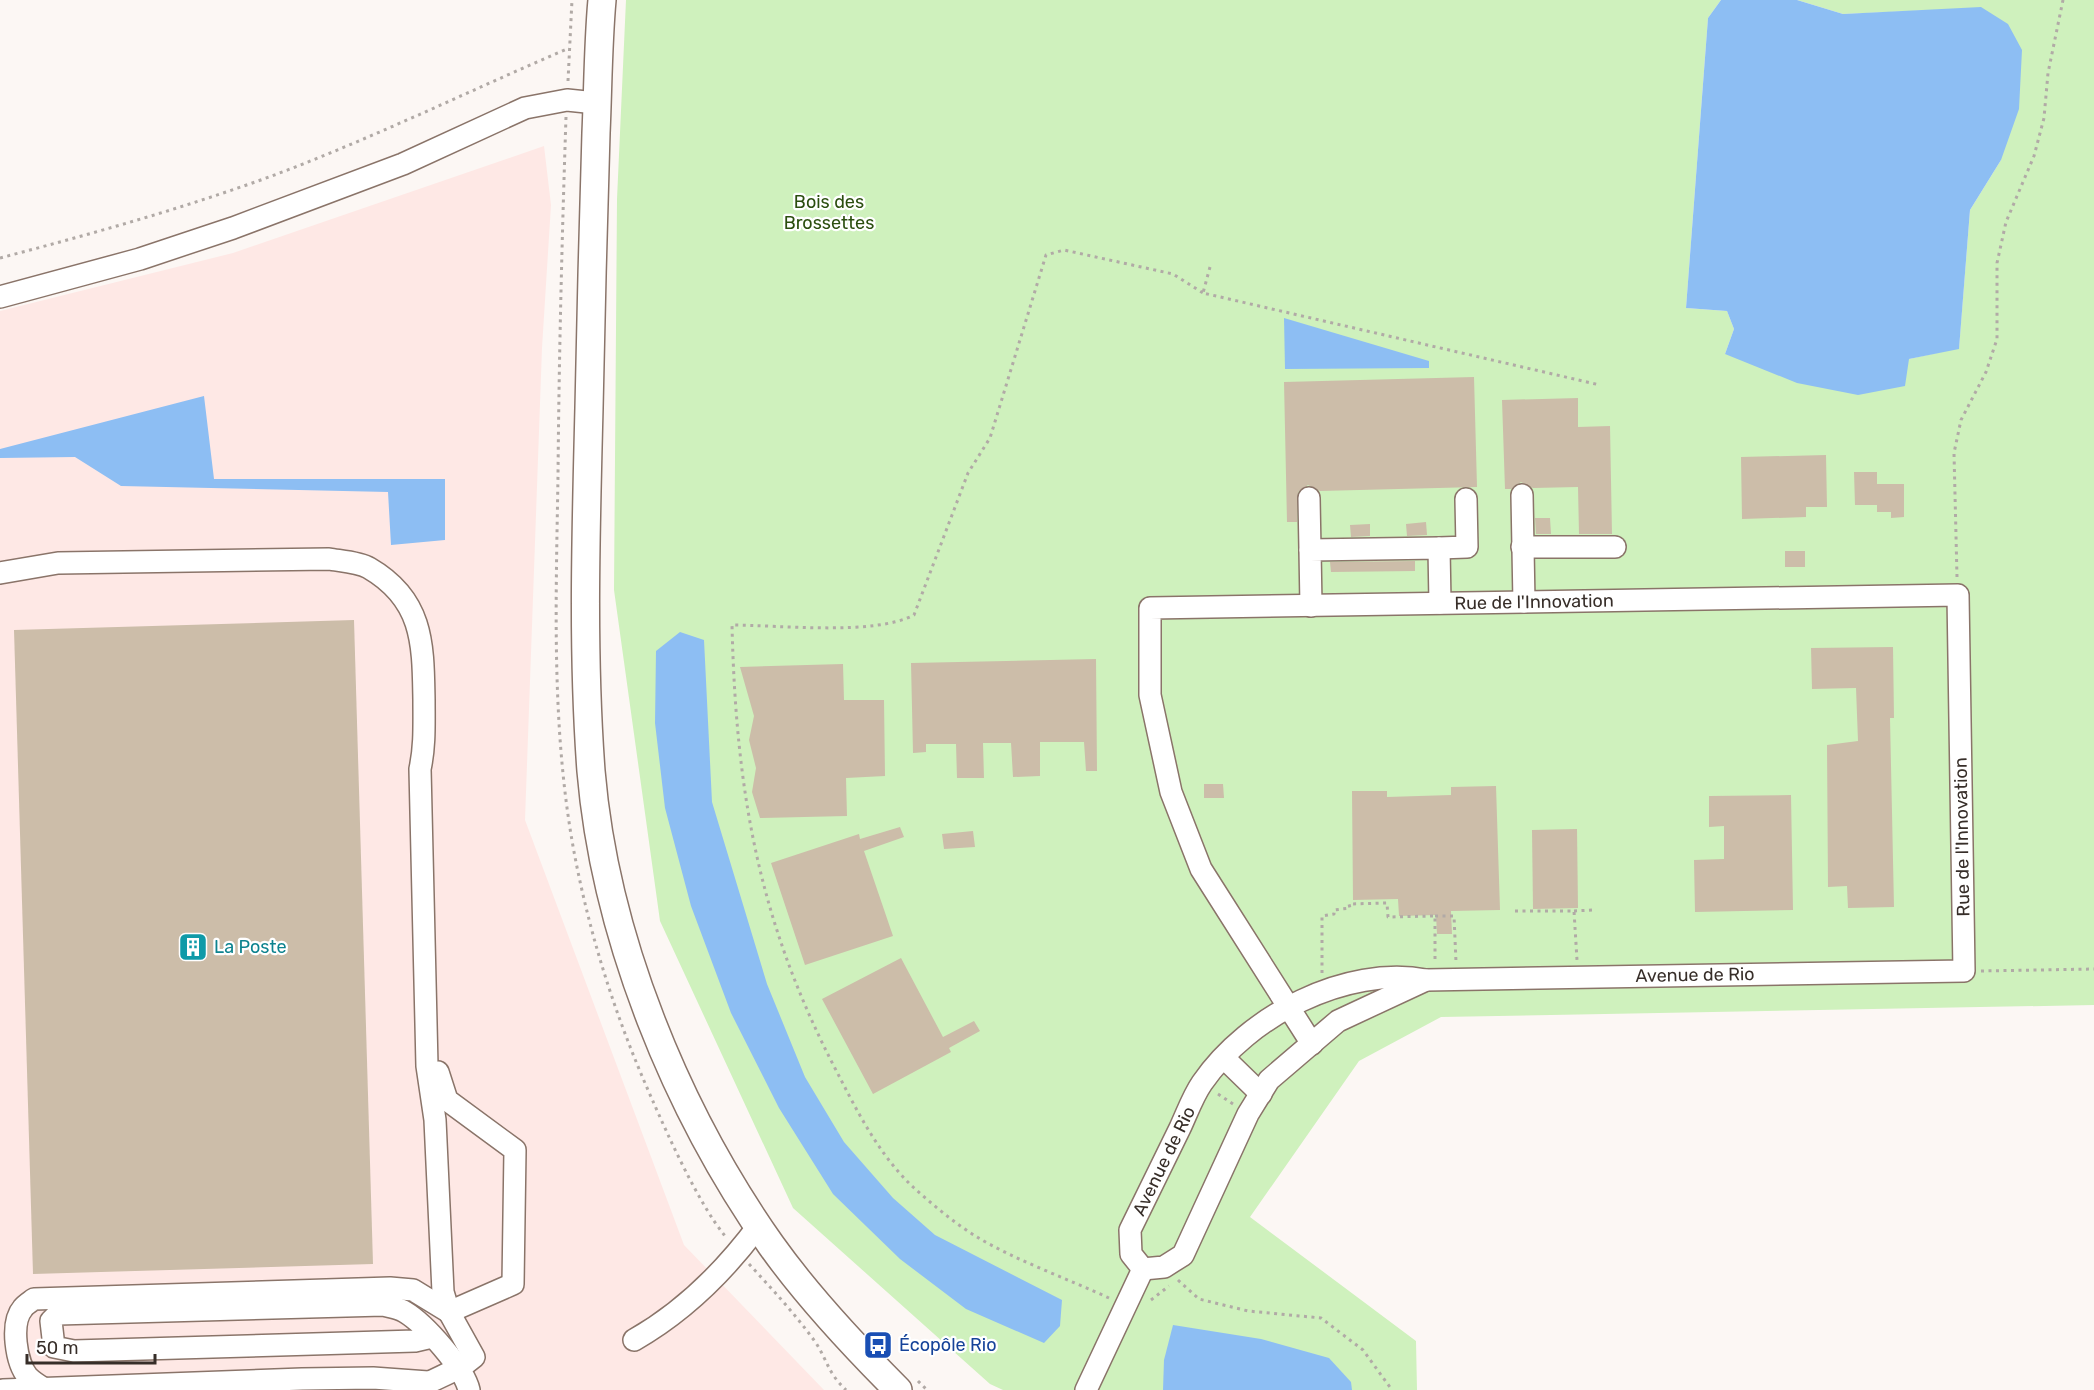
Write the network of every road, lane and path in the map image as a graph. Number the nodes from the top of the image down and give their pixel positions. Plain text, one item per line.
1 (572, 0) edge
2 (602, 0) edge
3 (2063, 0) edge
4 (569, 48) junction
5 (567, 100) junction
6 (596, 102) junction
7 (0, 258) edge
8 (1210, 267) dead end
9 (1203, 293) junction
10 (0, 297) edge
11 (1600, 385) dead end
12 (1522, 495) dead end
13 (1309, 498) dead end
14 (1466, 499) dead end
15 (1615, 547) dead end
16 (1439, 548) junction
17 (1522, 548) junction
18 (1310, 550) junction
19 (0, 573) edge
20 (1958, 594) junction
21 (1524, 602) junction
22 (1440, 603) junction
23 (1311, 606) junction
24 (424, 748) junction
25 (1593, 910) dead end
26 (1515, 911) dead end
27 (1574, 911) junction
28 (1435, 916) junction
29 (1577, 962) dead end
30 (1456, 964) dead end
31 (2094, 969) edge
32 (1964, 971) junction
33 (1431, 972) junction
34 (1322, 976) dead end
35 (1284, 1001) junction
36 (1312, 1044) junction
37 (1224, 1059) junction
38 (1202, 1083) junction
39 (1261, 1094) junction
40 (1248, 1114) junction
41 (759, 1225) junction
42 (739, 1252) junction
43 (1143, 1269) junction
44 (1185, 1275) dead end
45 (1178, 1280) junction
46 (1113, 1300) dead end
47 (1150, 1301) dead end
48 (449, 1312) junction
49 (432, 1337) junction
50 (634, 1340) dead end
51 (459, 1370) junction
52 (422, 1386) edge
53 (43, 1388) junction
54 (3, 1390) edge
55 (470, 1390) edge
56 (846, 1390) edge
57 (898, 1390) edge
58 (1086, 1390) edge
59 (1392, 1390) edge

1 - 4 path
2 - 6 main road
3 - 20 path
4 - 5 path
4 - 7 path
5 - 6 street
5 - 10 street
5 - 42 path
6 - 41 main road
8 - 9 path
9 - 11 path
9 - 46 path
12 - 17 street
13 - 18 street
14 - 16 street
15 - 17 street
16 - 18 street
16 - 22 street
17 - 21 street
18 - 23 street
19 - 24 street
20 - 21 street, Rue de l'Innovation
20 - 32 street, Rue de l'Innovation
21 - 22 street, Rue de l'Innovation
22 - 23 street, Rue de l'Innovation
23 - 35 street, Rue de l'Innovation
24 - 48 street
24 - 48 street
25 - 27 path
26 - 27 path
27 - 29 path
28 - 30 path
28 - 33 path
28 - 34 path
31 - 32 path
32 - 33 street, Avenue de Rio
33 - 35 street, Avenue de Rio
33 - 36 street, Avenue de Rio
35 - 36 street
35 - 37 street, Avenue de Rio
36 - 39 street, Avenue de Rio
37 - 38 street, Avenue de Rio
37 - 39 street
38 - 40 path
38 - 43 street, Avenue de Rio
39 - 40 street, Avenue de Rio
40 - 43 street, Avenue de Rio
41 - 42 street
41 - 57 main road
42 - 50 street
42 - 56 path
43 - 58 street
44 - 45 path
45 - 47 path
45 - 59 path
48 - 51 street
48 - 53 street
49 - 49 street
49 - 51 street
51 - 52 street
51 - 55 street
52 - 53 street
53 - 54 street

